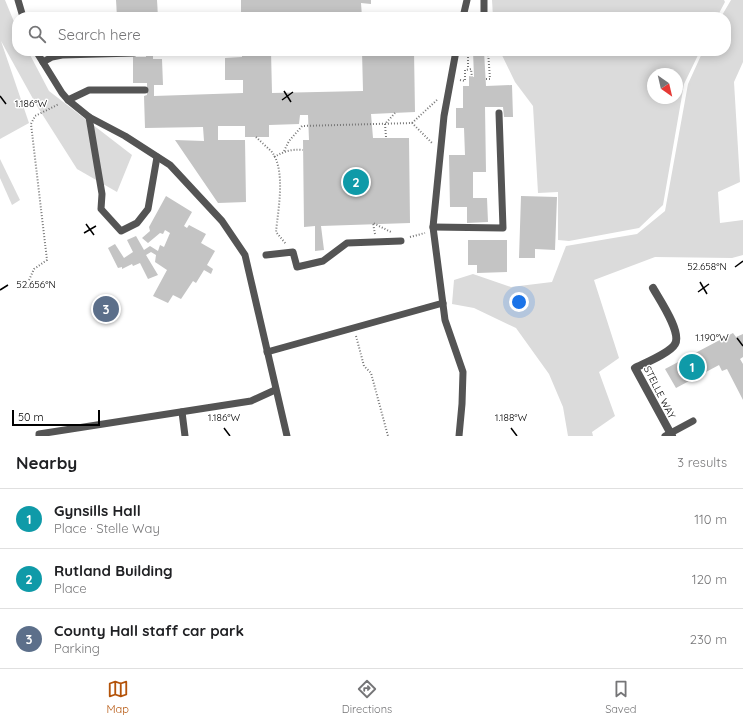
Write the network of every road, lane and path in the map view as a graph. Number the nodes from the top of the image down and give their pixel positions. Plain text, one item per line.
1 (18, 0) edge
2 (467, 0) edge
3 (484, 0) edge
4 (22, 12) edge
5 (464, 12) edge
6 (484, 12) edge
7 (39, 56) edge
8 (59, 56) edge
9 (455, 56) edge
10 (468, 56) edge
11 (488, 56) edge
12 (43, 62) junction
13 (468, 69) junction
14 (472, 77) dead end
15 (486, 79) dead end
16 (465, 81) dead end
17 (145, 90) dead end
18 (68, 100) junction
19 (428, 108) dead end
20 (395, 113) dead end
21 (499, 113) dead end
22 (89, 117) junction
23 (412, 123) junction
24 (385, 124) junction
25 (256, 137) dead end
26 (386, 137) dead end
27 (303, 150) dead end
28 (284, 151) junction
29 (441, 152) junction
30 (157, 157) junction
31 (274, 158) junction
32 (433, 227) junction
33 (427, 232) dead end
34 (404, 240) joint
35 (293, 252) junction
36 (266, 255) dead end
37 (28, 280) dead end
38 (653, 288) dead end
39 (443, 303) junction
40 (355, 332) dead end
41 (267, 352) junction
42 (275, 390) junction
43 (182, 412) junction
44 (693, 421) dead end
45 (669, 435) edge
46 (39, 436) edge
47 (185, 436) edge
48 (287, 436) edge
49 (388, 436) edge
50 (459, 436) edge

1 - 4 lane
2 - 5 lane
3 - 6 lane
7 - 12 lane
8 - 12 lane
9 - 29 lane
10 - 13 path
11 - 15 path
12 - 18 lane
13 - 14 path
13 - 16 path
17 - 18 lane
18 - 22 lane
18 - 37 path
19 - 23 path
20 - 24 path
21 - 32 lane
22 - 30 lane
22 - 30 lane
23 - 24 path
23 - 29 path
24 - 26 path
24 - 28 path
25 - 31 path
27 - 28 path
28 - 31 path
29 - 32 lane
30 - 41 lane
31 - 35 path
32 - 39 lane
33 - 34 path
34 - 35 lane
35 - 36 lane
38 - 45 street, STELLE WAY
39 - 41 lane
39 - 50 lane
40 - 49 path
41 - 42 lane
42 - 43 lane
42 - 48 lane
43 - 46 lane
43 - 47 lane
44 - 45 lane

